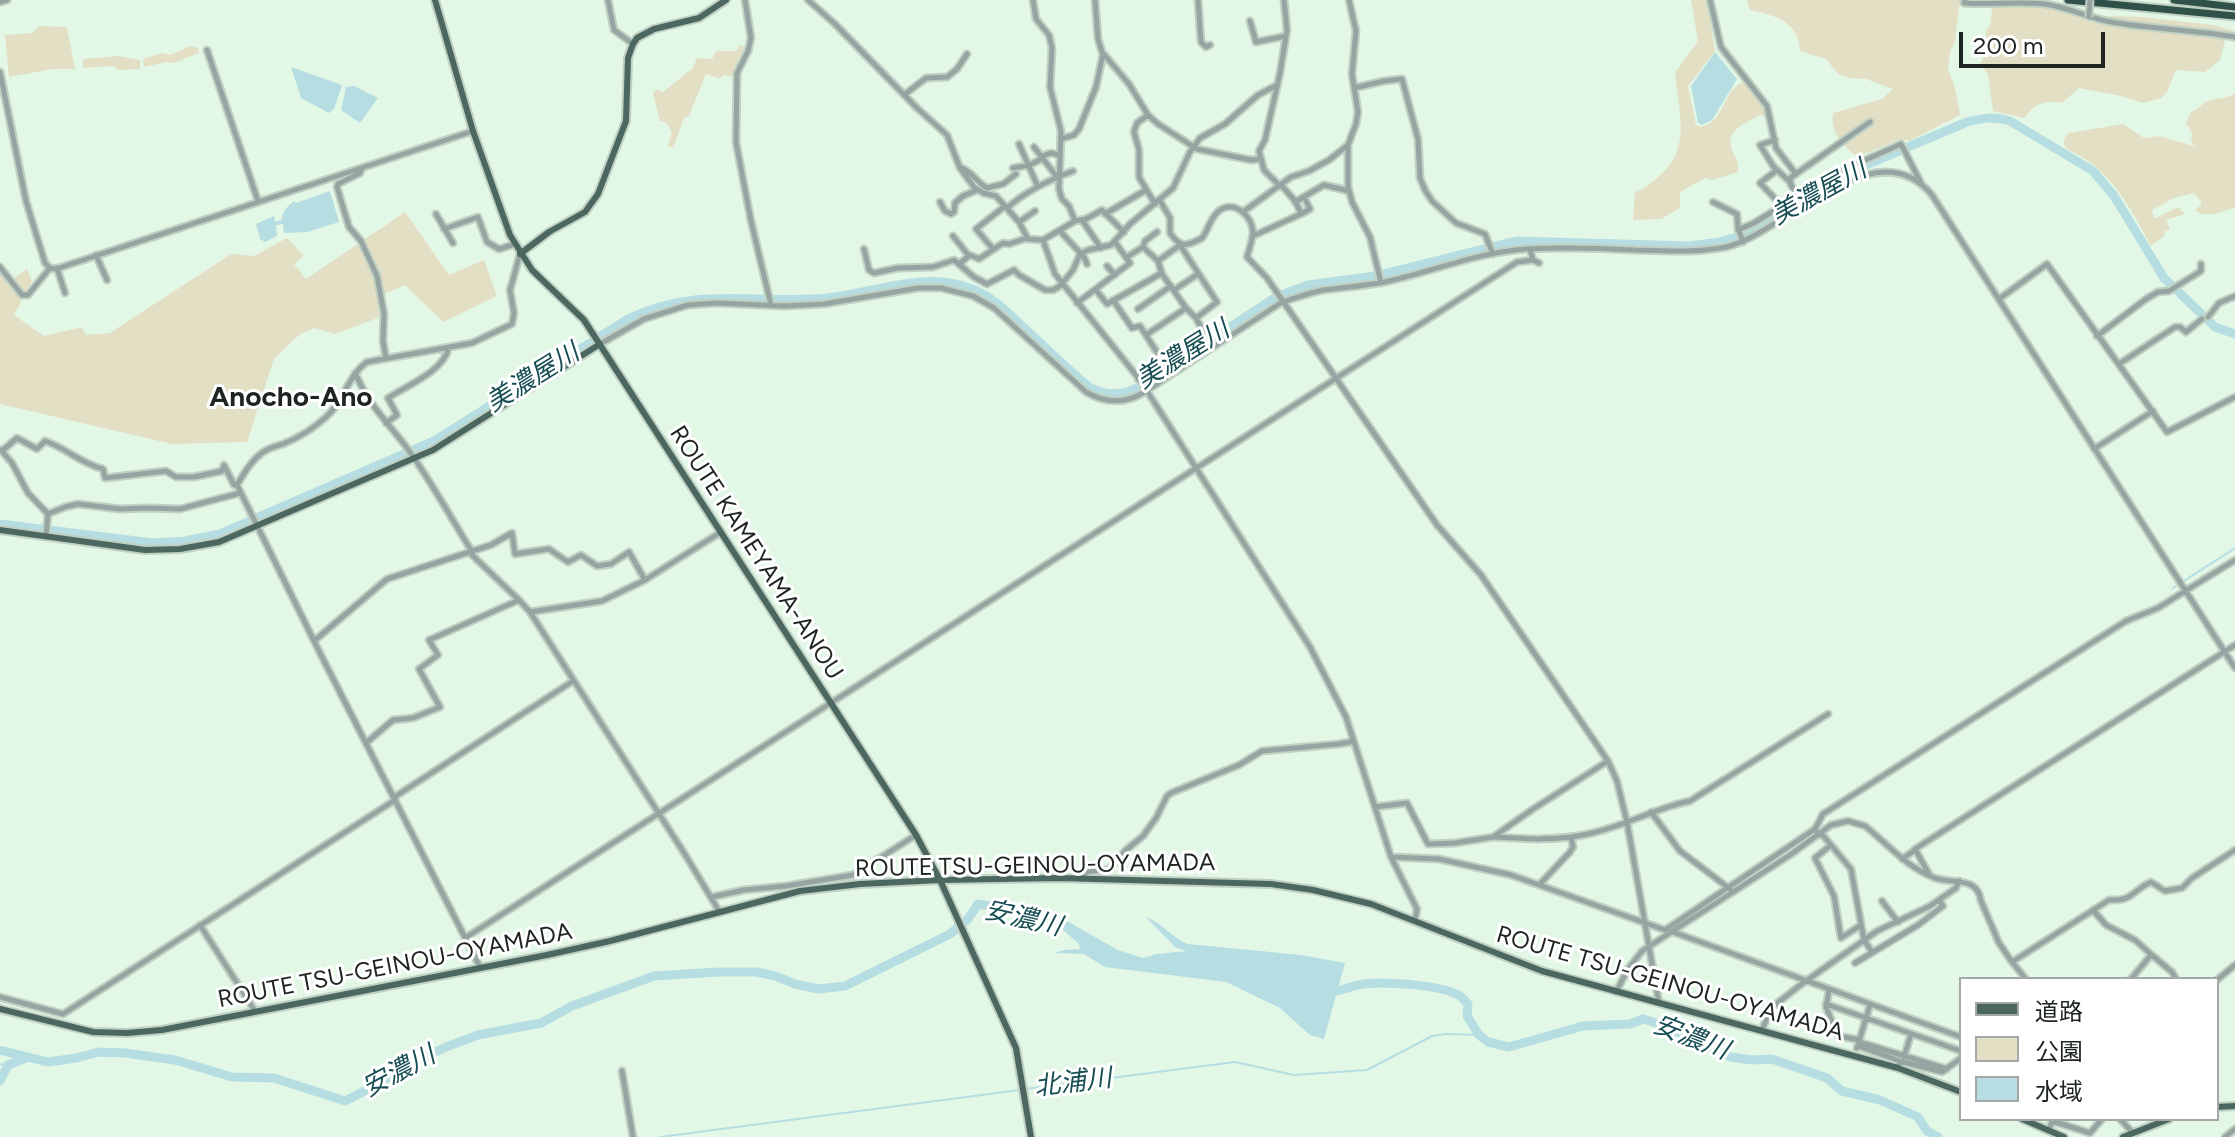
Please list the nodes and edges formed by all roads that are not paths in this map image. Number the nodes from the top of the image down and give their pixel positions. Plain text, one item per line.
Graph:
1 (7, 0) edge
2 (435, 0) edge
3 (608, 0) edge
4 (726, 0) edge
5 (745, 0) edge
6 (808, 0) edge
7 (1033, 0) edge
8 (1095, 0) edge
9 (1198, 0) edge
10 (1284, 0) edge
11 (1349, 0) edge
12 (1710, 0) edge
13 (1965, 0) edge
14 (2068, 0) edge
15 (2090, 0) edge
16 (2174, 0) edge
17 (0, 2) edge
18 (2235, 7) edge
19 (2235, 16) edge
20 (2089, 17) junction
21 (1250, 21) dead end
22 (1286, 36) junction
23 (2235, 37) edge
24 (633, 44) junction
25 (1210, 45) dead end
26 (207, 50) dead end
27 (967, 54) dead end
28 (1103, 54) junction
29 (0, 72) edge
30 (1277, 85) junction
31 (1354, 88) junction
32 (904, 95) junction
33 (1148, 115) junction
34 (1870, 122) dead end
35 (473, 131) junction
36 (1061, 139) junction
37 (1775, 140) junction
38 (1019, 144) dead end
39 (1348, 145) junction
40 (1034, 147) dead end
41 (1193, 147) junction
42 (1059, 155) junction
43 (1042, 157) junction
44 (1260, 159) junction
45 (1030, 165) junction
46 (363, 167) junction
47 (960, 168) junction
48 (1777, 170) junction
49 (1073, 171) dead end
50 (1796, 174) junction
51 (1058, 177) junction
52 (1791, 182) junction
53 (1922, 184) junction
54 (1280, 185) junction
55 (1039, 187) junction
56 (977, 190) junction
57 (1147, 190) junction
58 (1349, 192) junction
59 (1798, 195) junction
60 (258, 201) junction
61 (1306, 201) dead end
62 (940, 202) dead end
63 (1157, 202) junction
64 (1295, 202) junction
65 (1713, 202) dead end
66 (1782, 206) junction
67 (1006, 207) junction
68 (1035, 211) dead end
69 (1243, 212) junction
70 (436, 214) dead end
71 (1105, 214) junction
72 (1301, 214) junction
73 (1078, 221) junction
74 (1019, 222) junction
75 (1054, 225) dead end
76 (444, 229) junction
77 (1739, 231) junction
78 (1059, 232) junction
79 (1124, 232) junction
80 (1157, 232) dead end
81 (953, 236) dead end
82 (1252, 237) junction
83 (1028, 239) junction
84 (1043, 240) junction
85 (1743, 241) junction
86 (1115, 242) junction
87 (453, 243) dead end
88 (515, 244) junction
89 (1180, 245) junction
90 (1143, 247) junction
91 (1101, 248) junction
92 (864, 249) dead end
93 (1530, 249) junction
94 (993, 250) junction
95 (1492, 252) junction
96 (520, 254) junction
97 (1080, 254) junction
98 (96, 255) junction
99 (969, 256) junction
100 (1127, 257) junction
101 (1158, 261) junction
102 (959, 264) junction
103 (1087, 264) dead end
104 (2201, 264) dead end
105 (1107, 266) dead end
106 (0, 267) edge
107 (54, 268) junction
108 (1162, 273) junction
109 (1198, 274) junction
110 (1115, 275) junction
111 (107, 280) dead end
112 (1380, 281) junction
113 (1062, 284) junction
114 (1172, 288) junction
115 (1096, 290) junction
116 (65, 293) dead end
117 (2235, 296) edge
118 (1999, 299) junction
119 (1113, 300) junction
120 (770, 301) junction
121 (1281, 301) junction
122 (1077, 303) junction
123 (1186, 308) junction
124 (1138, 309) dead end
125 (1196, 318) junction
126 (1146, 335) junction
127 (2097, 336) junction
128 (600, 343) junction
129 (449, 348) junction
130 (386, 358) junction
131 (1164, 363) junction
132 (2119, 364) junction
133 (355, 373) junction
134 (1336, 378) junction
135 (1139, 379) junction
136 (1145, 389) junction
137 (2235, 397) edge
138 (2153, 411) junction
139 (386, 423) junction
140 (2094, 449) junction
141 (1, 450) edge
142 (413, 458) junction
143 (1196, 469) junction
144 (237, 485) junction
145 (240, 493) junction
146 (48, 514) junction
147 (256, 526) junction
148 (0, 530) edge
149 (722, 531) junction
150 (46, 536) junction
151 (471, 550) junction
152 (2235, 560) edge
153 (645, 580) junction
154 (2187, 590) junction
155 (519, 600) junction
156 (530, 612) junction
157 (314, 641) junction
158 (2235, 645) edge
159 (2225, 652) junction
160 (2235, 668) edge
161 (573, 681) junction
162 (832, 702) junction
163 (1828, 714) dead end
164 (1353, 739) junction
165 (366, 743) junction
166 (1608, 761) junction
167 (395, 800) junction
168 (1375, 807) junction
169 (1651, 812) junction
170 (659, 814) junction
171 (1627, 822) junction
172 (1818, 832) junction
173 (916, 835) junction
174 (1493, 837) junction
175 (1571, 837) junction
176 (1831, 845) junction
177 (1915, 850) junction
178 (2235, 850) edge
179 (1391, 857) junction
180 (1902, 859) junction
181 (1929, 874) junction
182 (1082, 879) junction
183 (940, 880) junction
184 (1959, 881) junction
185 (1539, 885) junction
186 (1731, 890) junction
187 (712, 897) junction
188 (1939, 900) junction
189 (1882, 901) dead end
190 (2093, 910) junction
191 (719, 911) junction
192 (1912, 915) junction
193 (1415, 920) junction
194 (1898, 922) junction
195 (1644, 923) junction
196 (200, 925) junction
197 (1861, 925) junction
198 (1918, 925) junction
199 (1669, 931) junction
200 (465, 938) junction
201 (1864, 940) junction
202 (1649, 947) junction
203 (1872, 952) junction
204 (2151, 955) junction
205 (2012, 962) junction
206 (1855, 963) dead end
207 (2235, 965) edge
208 (480, 967) junction
209 (2024, 977) edge
210 (2133, 977) edge
211 (2175, 977) edge
212 (2219, 978) edge
213 (1807, 981) junction
214 (1829, 990) junction
215 (1616, 992) junction
216 (0, 997) edge
217 (1659, 1004) junction
218 (1826, 1004) junction
219 (1870, 1005) junction
220 (0, 1009) edge
221 (255, 1011) junction
222 (1866, 1018) junction
223 (1762, 1030) junction
224 (1911, 1034) junction
225 (1959, 1036) edge
226 (1859, 1044) junction
227 (1959, 1050) edge
228 (1959, 1060) edge
229 (1901, 1062) junction
230 (622, 1071) dead end
231 (1959, 1091) edge
232 (2027, 1121) edge
233 (2052, 1121) edge
234 (2052, 1121) edge
235 (2100, 1121) edge
236 (2122, 1121) edge
237 (2164, 1121) edge
238 (2235, 1129) edge
239 (2049, 1130) junction
240 (2133, 1133) junction
241 (633, 1136) edge
242 (1031, 1137) edge
243 (2064, 1137) edge
244 (2123, 1137) edge
245 (2225, 1137) edge

1 - 17 street
2 - 35 main road, ROUTE KAMEYAMA-ANOU
3 - 24 street
4 - 24 main road
5 - 120 street
6 - 32 street
7 - 36 street
8 - 28 street
9 - 25 street
10 - 22 street
11 - 31 street
12 - 37 street
13 - 20 street
14 - 19 highway
15 - 20 street, bridge
16 - 18 highway
20 - 23 street
21 - 22 street
22 - 30 street
24 - 96 main road
26 - 60 street
27 - 32 street
28 - 33 street
28 - 36 street
29 - 107 street
30 - 41 street
30 - 44 street
31 - 39 street
31 - 95 street
32 - 47 street
33 - 41 street
33 - 57 street
34 - 50 street
35 - 46 street
35 - 88 main road, ROUTE KAMEYAMA-ANOU
36 - 42 street
37 - 48 street
37 - 50 street
38 - 45 street
39 - 54 street
39 - 58 street
40 - 43 street
41 - 44 street
41 - 63 street
42 - 43 street
42 - 51 street
43 - 45 street
43 - 51 street
44 - 54 street
45 - 47 street
45 - 55 street
46 - 60 street
46 - 130 street
47 - 56 street
48 - 52 street
48 - 66 street
49 - 51 street
50 - 52 street
51 - 55 street
51 - 73 street
52 - 59 street
53 - 59 street
53 - 85 street
53 - 118 street
54 - 64 street
54 - 69 street
55 - 67 street
56 - 62 street
56 - 67 street
57 - 63 street
57 - 71 street
58 - 64 street
58 - 112 street
59 - 66 street
60 - 98 street
61 - 72 street
63 - 79 street
63 - 89 street
64 - 72 street
65 - 77 street
66 - 77 street
67 - 74 street
67 - 94 street
68 - 74 street
69 - 82 street
69 - 89 street
70 - 76 street
71 - 73 street
71 - 79 street
72 - 82 street
73 - 78 street
73 - 91 street
74 - 83 street
75 - 78 street
76 - 87 street
76 - 88 street
77 - 85 street
78 - 84 street
78 - 97 street
79 - 86 street
80 - 90 street
81 - 99 street
82 - 121 street
83 - 84 street
83 - 94 street
84 - 113 street
85 - 93 street
86 - 91 street
86 - 100 street
88 - 96 main road, ROUTE KAMEYAMA-ANOU
89 - 101 street
89 - 109 street
90 - 100 street
90 - 101 street
91 - 97 street
92 - 102 street
93 - 95 street
93 - 134 street
94 - 99 street
95 - 112 street
96 - 128 main road, ROUTE KAMEYAMA-ANOU
96 - 129 street
97 - 103 street
97 - 113 street
98 - 107 street
98 - 111 street
99 - 102 street
100 - 110 street
101 - 108 street
102 - 113 street
104 - 127 street
105 - 110 street
106 - 107 street
107 - 116 street
108 - 114 street
108 - 119 street
109 - 114 street
109 - 125 street
110 - 115 street
112 - 121 street
113 - 122 street
114 - 123 street
114 - 124 street
115 - 119 street
115 - 122 street
117 - 132 street
118 - 127 street
118 - 140 street
119 - 126 street
120 - 128 street
120 - 136 street
121 - 134 street
121 - 136 street
122 - 135 street
123 - 125 street
123 - 126 street
125 - 131 street
126 - 131 street
127 - 132 street
128 - 142 main road
128 - 149 main road, ROUTE KAMEYAMA-ANOU
129 - 130 street
129 - 139 street
130 - 133 street
131 - 135 street
132 - 138 street
133 - 139 street
133 - 144 street
134 - 143 street
134 - 166 street
135 - 136 street
136 - 143 street
137 - 138 street
138 - 140 street
139 - 142 street
140 - 154 street
141 - 144 street
141 - 146 street
142 - 147 main road
142 - 151 street
143 - 162 street
143 - 164 street
144 - 145 street
145 - 146 street
145 - 147 street
146 - 150 street
147 - 150 main road
147 - 157 street
148 - 150 main road
149 - 153 street
149 - 162 main road, ROUTE KAMEYAMA-ANOU
151 - 153 street
151 - 155 street
151 - 157 street
152 - 154 street
153 - 156 street
154 - 159 street
154 - 172 street
155 - 156 street
155 - 165 street
156 - 161 street
157 - 165 street
158 - 159 street
159 - 160 street
159 - 177 street
161 - 167 street
161 - 170 street
162 - 170 street
162 - 173 main road, ROUTE KAMEYAMA-ANOU
163 - 169 street
164 - 168 street
164 - 182 street
165 - 167 street
166 - 171 street
166 - 174 street
167 - 196 street
167 - 200 street
168 - 174 street
168 - 179 street
169 - 171 street
169 - 186 street
170 - 187 street
170 - 200 street
171 - 175 street
171 - 195 street
172 - 176 street
172 - 180 street
172 - 186 street
173 - 183 main road, ROUTE KAMEYAMA-ANOU
173 - 187 street
174 - 175 street
175 - 185 street
176 - 197 street
176 - 197 street
177 - 180 street
177 - 181 street
178 - 190 street
179 - 185 street
179 - 193 street
180 - 181 street
181 - 184 street
182 - 183 main road, ROUTE TSU-GEINOU-OYAMADA
182 - 193 main road, ROUTE TSU-GEINOU-OYAMADA
183 - 191 main road, ROUTE TSU-GEINOU-OYAMADA
183 - 242 main road, ROUTE KAMEYAMA-ANOU
184 - 188 street
184 - 205 street
185 - 195 street
186 - 199 street
187 - 191 street
188 - 192 street
188 - 198 street
189 - 194 street
190 - 204 street
190 - 205 street
191 - 208 main road, ROUTE TSU-GEINOU-OYAMADA
192 - 194 street
192 - 198 street
193 - 215 main road, ROUTE TSU-GEINOU-OYAMADA
194 - 201 street
195 - 199 street
195 - 202 street
196 - 216 street
196 - 221 street
197 - 201 street
198 - 203 street
199 - 202 street
199 - 213 street
200 - 208 street
201 - 203 street
201 - 213 street
202 - 215 street
202 - 217 street
203 - 206 street
204 - 210 street
204 - 211 street
205 - 209 street
207 - 212 street
208 - 221 main road, ROUTE TSU-GEINOU-OYAMADA
213 - 214 street
213 - 223 street
214 - 218 street
214 - 219 street
215 - 217 main road, ROUTE TSU-GEINOU-OYAMADA
217 - 223 main road, ROUTE TSU-GEINOU-OYAMADA
218 - 222 street
218 - 226 street
219 - 222 street
219 - 225 street
220 - 221 main road, ROUTE TSU-GEINOU-OYAMADA
222 - 224 street
222 - 226 street
223 - 229 main road, ROUTE TSU-GEINOU-OYAMADA
224 - 227 street
224 - 229 street
226 - 229 street
228 - 229 street
229 - 231 main road, ROUTE TSU-GEINOU-OYAMADA
230 - 241 street
232 - 239 main road
233 - 235 street
234 - 239 street
236 - 240 street
237 - 240 main road
238 - 245 street
239 - 243 main road
240 - 244 main road

